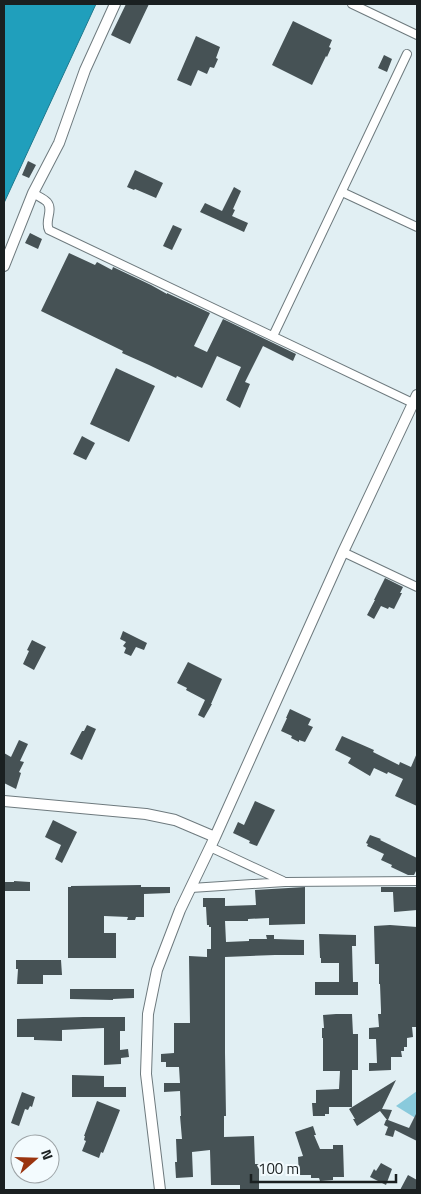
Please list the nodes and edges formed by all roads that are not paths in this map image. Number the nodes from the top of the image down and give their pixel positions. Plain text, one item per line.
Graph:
1 (115, 4) edge
2 (352, 4) edge
3 (417, 35) edge
4 (407, 54) dead end
5 (342, 192) junction
6 (32, 193) junction
7 (417, 227) edge
8 (4, 266) edge
9 (273, 336) junction
10 (416, 401) edge
11 (343, 552) junction
12 (417, 587) edge
13 (4, 801) edge
14 (212, 842) junction
15 (417, 881) edge
16 (285, 882) junction
17 (191, 888) junction
18 (160, 1190) edge

1 - 6 street
2 - 3 street
4 - 5 street
5 - 7 street
5 - 9 street
6 - 8 street
6 - 9 street
9 - 10 street
10 - 11 street
11 - 12 street
11 - 14 street
13 - 14 street
14 - 16 street
14 - 17 street
15 - 16 street
16 - 17 street
17 - 18 street

